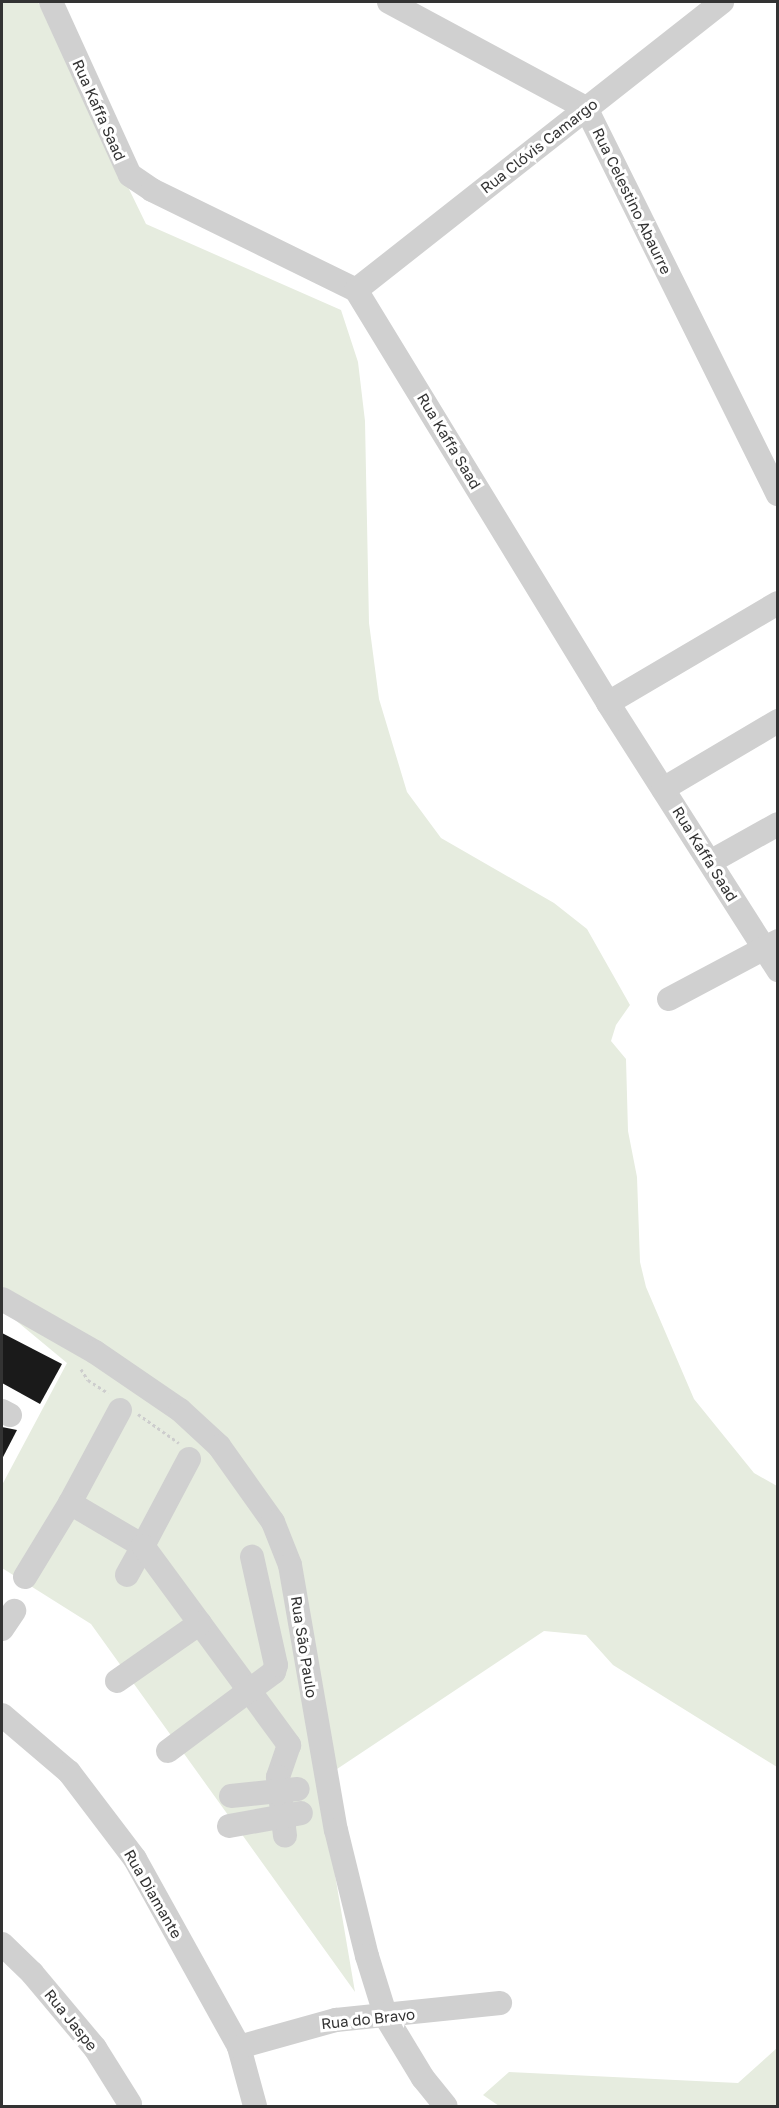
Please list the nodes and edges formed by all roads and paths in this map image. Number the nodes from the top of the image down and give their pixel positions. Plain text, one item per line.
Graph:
1 (51, 2) edge
2 (389, 2) edge
3 (722, 2) edge
4 (586, 108) junction
5 (356, 290) junction
6 (777, 494) edge
7 (777, 603) edge
8 (608, 703) junction
9 (777, 721) edge
10 (663, 789) junction
11 (777, 824) edge
12 (710, 862) junction
13 (770, 945) edge
14 (777, 970) edge
15 (669, 999) dead end
16 (2, 1299) edge
17 (120, 1410) dead end
18 (189, 1459) dead end
19 (70, 1503) junction
20 (143, 1546) junction
21 (252, 1557) dead end
22 (126, 1575) dead end
23 (25, 1577) dead end
24 (200, 1623) junction
25 (117, 1681) dead end
26 (250, 1692) junction
27 (2, 1715) edge
28 (168, 1751) dead end
29 (288, 1790) junction
30 (231, 1796) dead end
31 (229, 1826) dead end
32 (2, 1944) edge
33 (500, 2004) dead end
34 (386, 2017) junction
35 (239, 2047) junction
36 (130, 2103) dead end
37 (255, 2106) edge
38 (446, 2106) edge

1 - 5 street, Rua Kaffa Saad
2 - 4 street
3 - 4 street, Rua Clóvis Camargo
4 - 5 street, Rua Clóvis Camargo
4 - 6 street, Rua Celestino Abaurre
5 - 8 street, Rua Kaffa Saad
7 - 8 street
8 - 10 street, Rua Kaffa Saad
9 - 10 street
10 - 12 street, Rua Kaffa Saad
11 - 12 street
12 - 13 street, Rua Kaffa Saad
13 - 14 street, Rua Kaffa Saad
13 - 15 street
16 - 34 street, Rua São Paulo
17 - 19 street
18 - 20 street
19 - 20 street
19 - 23 street
20 - 22 street
20 - 24 street
21 - 26 street
24 - 25 street
24 - 26 street
26 - 28 street
26 - 29 street
27 - 35 street, Rua Diamante
29 - 30 street
29 - 31 street
32 - 36 street, Rua Jaspe
33 - 34 street, Rua do Bravo
34 - 35 street, Rua do Bravo
34 - 38 street, Rua São Paulo
35 - 37 street, Rua Diamante

